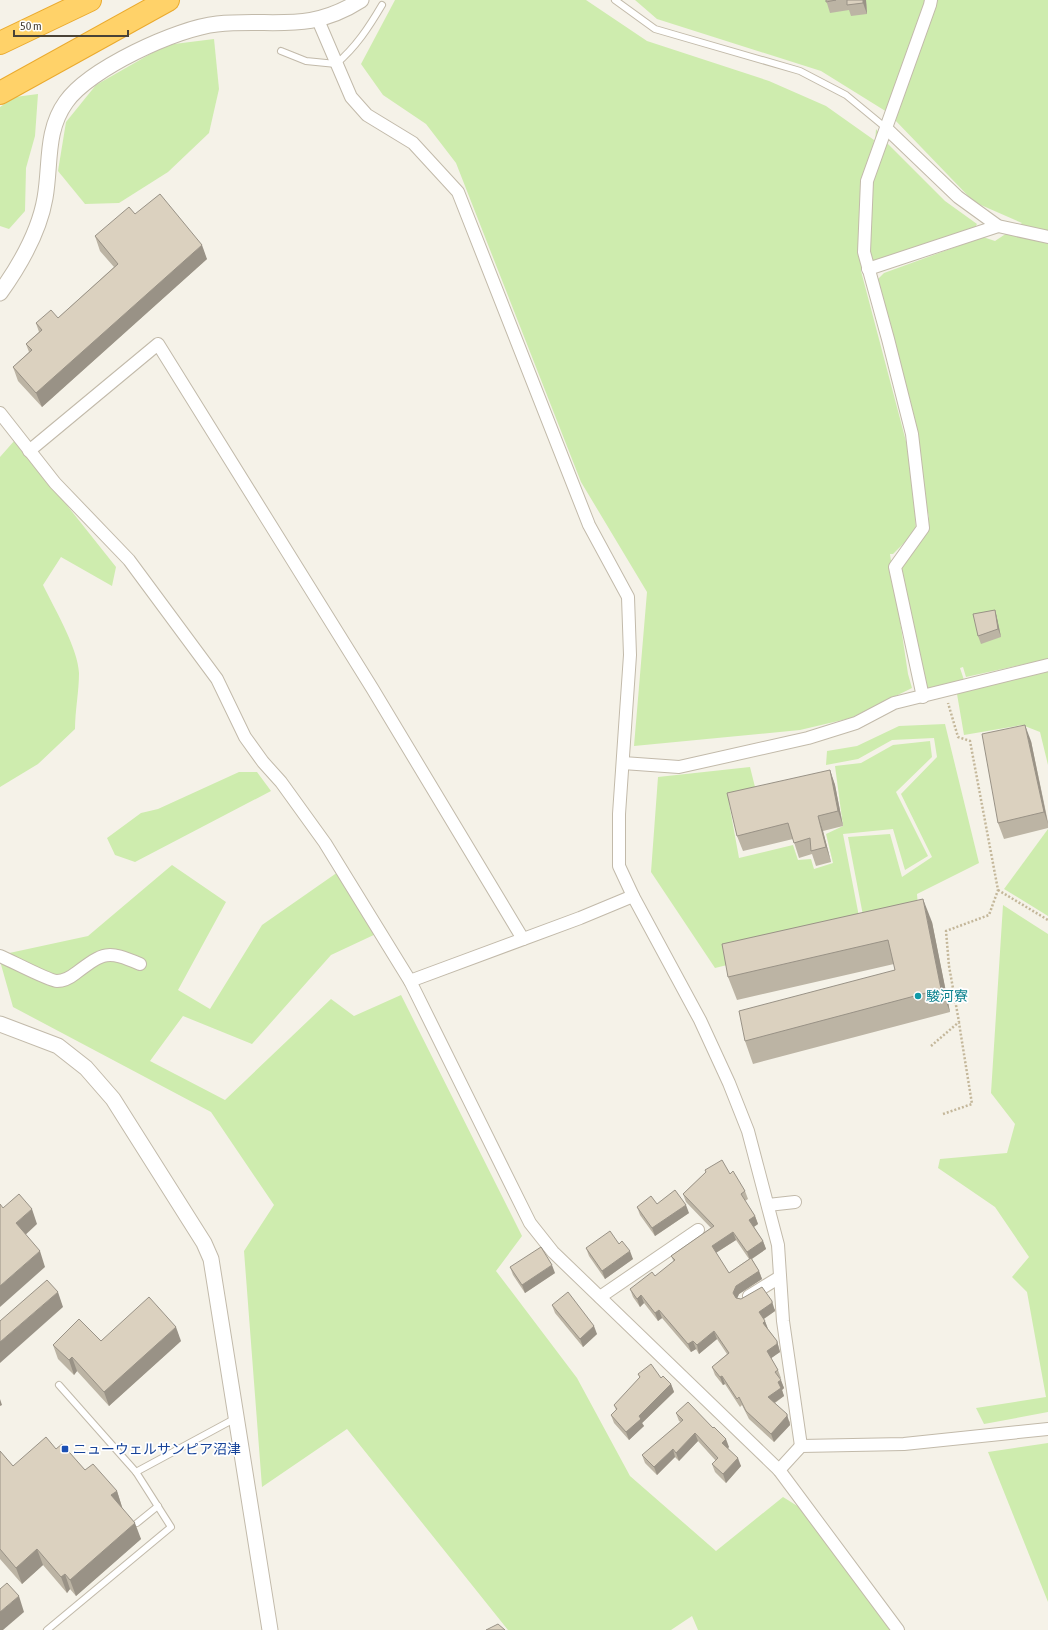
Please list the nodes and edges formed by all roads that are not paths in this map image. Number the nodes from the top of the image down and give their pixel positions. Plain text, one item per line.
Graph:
1 (90, 0) edge
2 (158, 0) edge
3 (168, 0) edge
4 (360, 0) edge
5 (615, 0) edge
6 (931, 0) edge
7 (382, 5) dead end
8 (52, 17) junction
9 (318, 20) junction
10 (0, 37) edge
11 (0, 43) edge
12 (281, 51) dead end
13 (336, 64) junction
14 (0, 75) edge
15 (0, 93) edge
16 (886, 128) junction
17 (998, 226) junction
18 (1048, 237) edge
19 (868, 269) junction
20 (0, 293) edge
21 (0, 413) edge
22 (29, 451) junction
23 (1048, 665) edge
24 (923, 697) junction
25 (623, 763) junction
26 (632, 896) junction
27 (523, 939) junction
28 (0, 956) edge
29 (140, 964) dead end
30 (410, 981) junction
31 (0, 1024) edge
32 (795, 1202) dead end
33 (768, 1205) junction
34 (698, 1230) dead end
35 (780, 1277) junction
36 (600, 1297) junction
37 (743, 1300) edge
38 (59, 1385) dead end
39 (236, 1418) junction
40 (1048, 1429) edge
41 (802, 1446) junction
42 (779, 1470) junction
43 (136, 1472) junction
44 (158, 1506) junction
45 (137, 1523) dead end
46 (47, 1630) edge
47 (270, 1630) edge
48 (898, 1630) edge

1 - 8 highway
2 - 14 highway
3 - 15 highway
4 - 9 street
5 - 16 lane
6 - 16 street
7 - 13 lane
8 - 10 highway
8 - 11 highway
9 - 13 street
9 - 20 street
12 - 13 lane
13 - 25 street
16 - 17 street
16 - 19 street
17 - 18 street
17 - 19 street
19 - 24 street
21 - 22 street
22 - 27 street
22 - 30 street
23 - 24 street
24 - 25 street
25 - 26 street
26 - 27 street
26 - 33 street
27 - 30 street
28 - 29 street
30 - 36 street
31 - 39 street
32 - 33 street
33 - 35 street
34 - 36 street
35 - 37 street
35 - 41 street
36 - 42 street
38 - 43 lane
39 - 43 lane
39 - 47 street
40 - 41 street
41 - 42 street
42 - 48 street
43 - 44 lane
44 - 45 lane
44 - 46 lane

